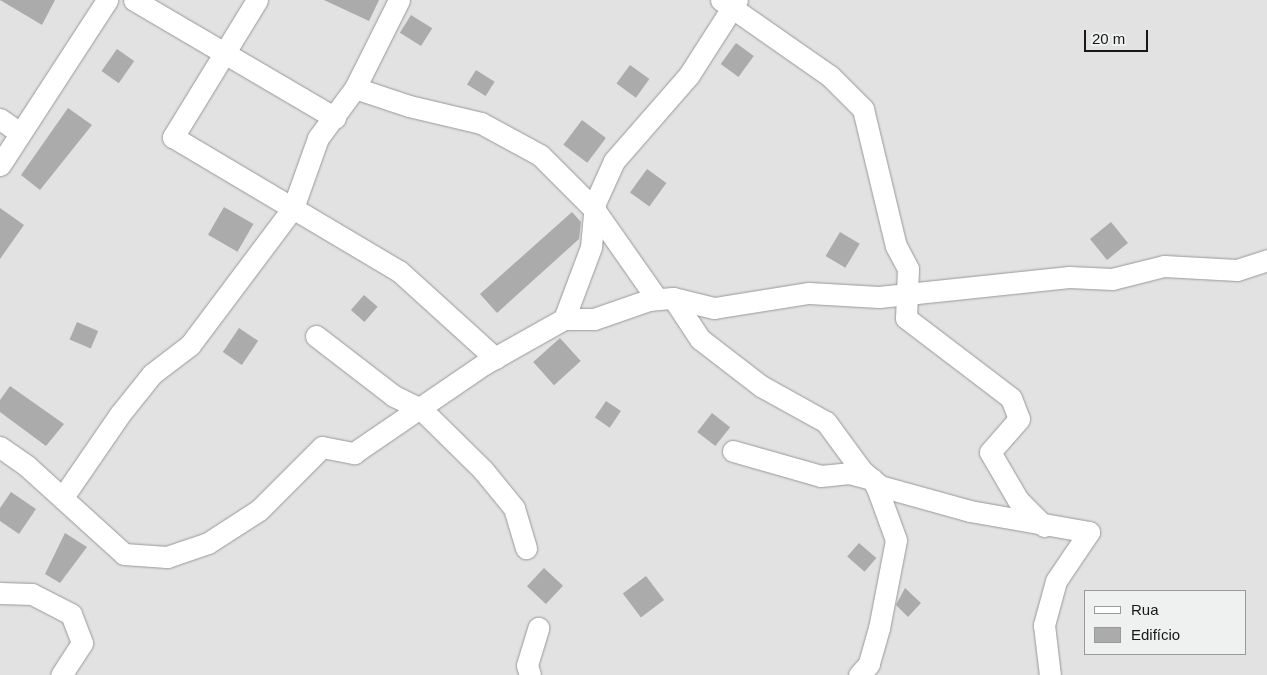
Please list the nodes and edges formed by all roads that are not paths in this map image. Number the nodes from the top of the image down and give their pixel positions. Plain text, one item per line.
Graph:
1 (108, 0) edge
2 (134, 0) edge
3 (257, 0) edge
4 (399, 0) edge
5 (730, 2) edge
6 (223, 56) junction
7 (355, 88) junction
8 (334, 118) junction
9 (0, 120) edge
10 (20, 133) junction
11 (0, 165) edge
12 (293, 208) junction
13 (594, 209) junction
14 (1267, 260) edge
15 (905, 294) junction
16 (665, 298) junction
17 (564, 319) junction
18 (316, 336) dead end
19 (495, 358) junction
20 (421, 409) junction
21 (0, 447) edge
22 (733, 451) dead end
23 (872, 479) junction
24 (63, 497) junction
25 (1044, 526) junction
26 (526, 548) dead end
27 (0, 592) edge
28 (538, 628) dead end
29 (61, 675) edge
30 (530, 675) edge
31 (859, 675) edge
32 (1050, 675) edge

1 - 10 street
2 - 6 street
3 - 6 street
4 - 7 street
5 - 13 street
5 - 15 street
6 - 8 street
6 - 12 street
7 - 8 street
7 - 13 street
8 - 12 street
9 - 10 street
10 - 11 street
12 - 19 street
12 - 24 street
13 - 16 street
13 - 17 street
14 - 15 street
15 - 16 street
15 - 25 street
16 - 17 street
16 - 23 street
17 - 19 street
18 - 20 street
19 - 20 street
20 - 24 street
20 - 26 street
21 - 24 street
22 - 23 street
23 - 25 street
23 - 31 street
25 - 32 street
27 - 29 street
28 - 30 street

